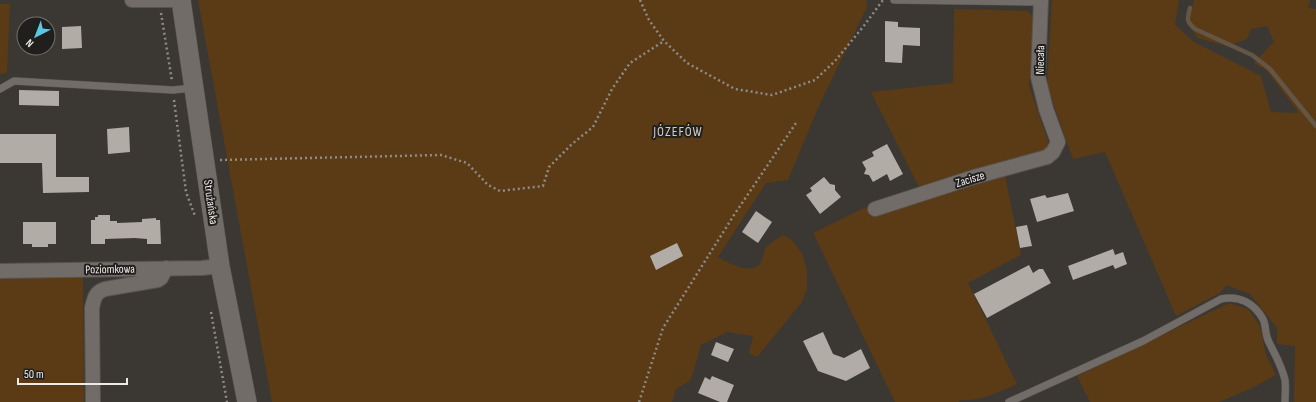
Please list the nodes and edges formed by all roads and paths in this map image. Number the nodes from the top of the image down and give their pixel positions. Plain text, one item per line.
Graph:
1 (132, 0) edge
2 (159, 0) edge
3 (181, 0) edge
4 (640, 0) edge
5 (883, 0) edge
6 (894, 0) edge
7 (1041, 1) edge
8 (664, 41) junction
9 (194, 88) junction
10 (0, 89) edge
11 (173, 90) junction
12 (796, 123) dead end
13 (1058, 142) joint
14 (216, 160) dead end
15 (875, 209) dead end
16 (196, 221) dead end
17 (220, 266) junction
18 (166, 268) junction
19 (0, 271) edge
20 (93, 402) edge
21 (247, 402) edge
22 (639, 402) edge
23 (1009, 402) edge
24 (1285, 402) edge

1 - 2 street
2 - 3 street
2 - 11 path
3 - 9 main road, Strużańska
4 - 8 path
5 - 8 path
6 - 7 lane
7 - 13 street, Niecała
8 - 14 path
9 - 11 lane
9 - 17 main road, Strużańska
10 - 11 lane
11 - 16 path
12 - 22 path
13 - 15 street, Zacisze
17 - 18 street, Poziomkowa
17 - 21 main road, Strużańska
18 - 19 street, Poziomkowa
18 - 20 street
23 - 24 lane

